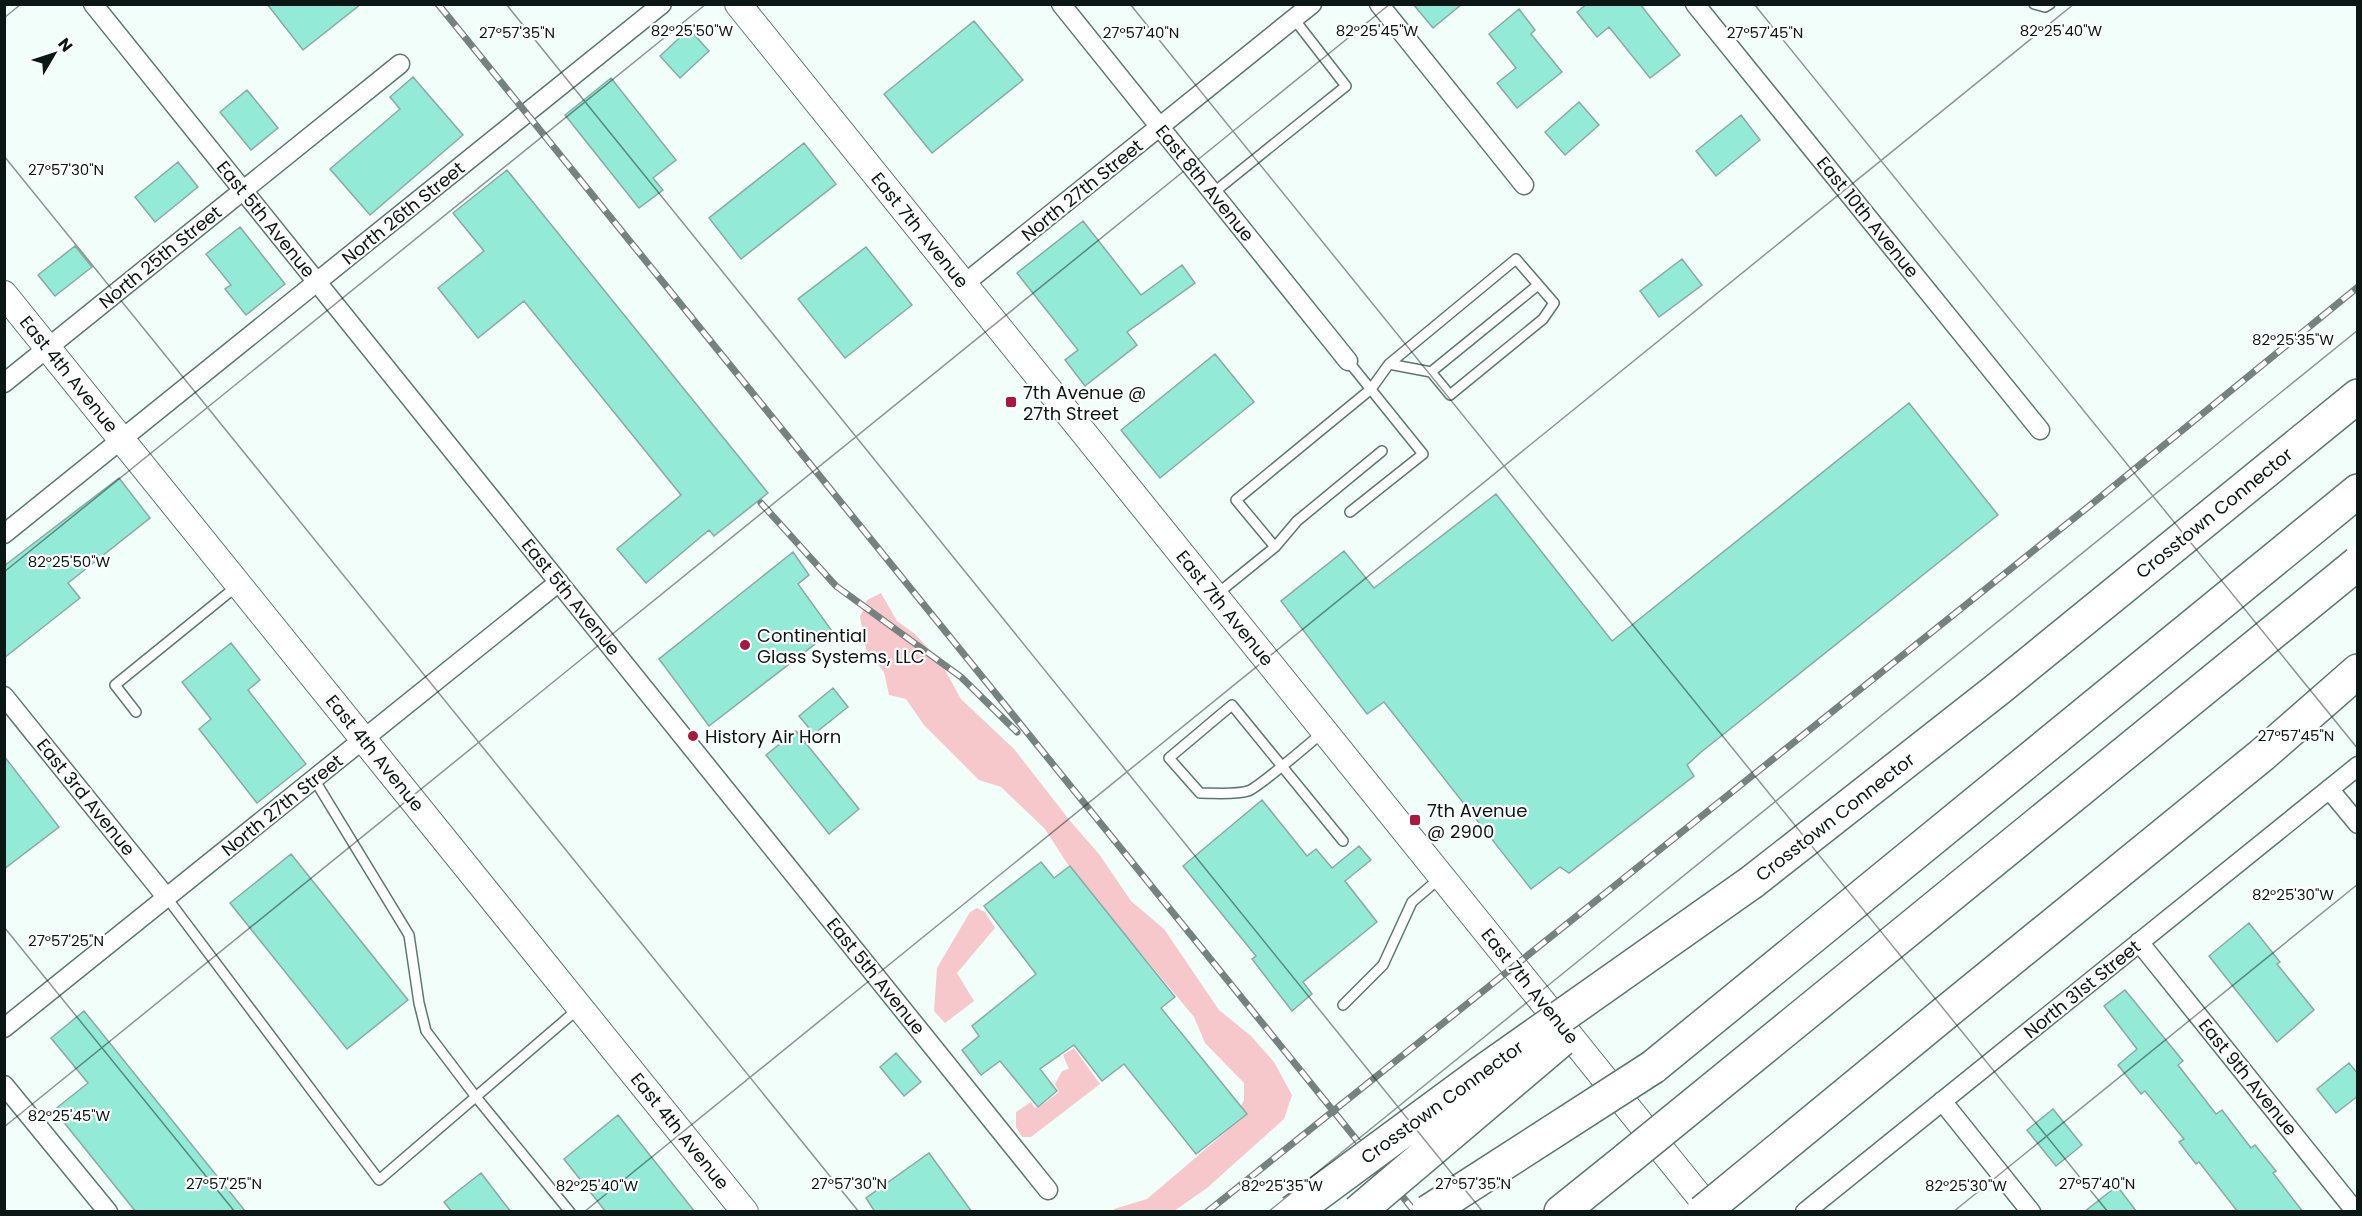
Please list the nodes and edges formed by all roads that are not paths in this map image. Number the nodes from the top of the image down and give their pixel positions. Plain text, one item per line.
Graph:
1 (93, 4) edge
2 (662, 4) edge
3 (738, 4) edge
4 (1061, 4) edge
5 (1312, 4) edge
6 (1378, 4) edge
7 (1695, 4) edge
8 (2034, 4) edge
9 (2050, 4) edge
10 (1294, 19) junction
11 (400, 64) dead end
12 (1160, 127) junction
13 (1524, 185) dead end
14 (243, 190) junction
15 (1213, 193) junction
16 (317, 282) junction
17 (964, 284) junction
18 (1539, 285) junction
19 (4, 294) edge
20 (48, 348) junction
21 (1348, 361) joint
22 (1389, 364) junction
23 (1431, 372) junction
24 (4, 383) edge
25 (1371, 389) junction
26 (2358, 396) edge
27 (2040, 430) dead end
28 (122, 440) junction
29 (1382, 451) dead end
30 (2358, 491) edge
31 (1350, 512) dead end
32 (4, 534) edge
33 (1275, 547) junction
34 (2358, 563) edge
35 (559, 582) junction
36 (239, 584) junction
37 (1215, 596) junction
38 (2358, 671) edge
39 (4, 696) edge
40 (136, 712) dead end
41 (1324, 731) junction
42 (364, 739) junction
43 (1282, 765) junction
44 (2358, 766) edge
45 (314, 779) junction
46 (2329, 789) junction
47 (2358, 824) edge
48 (1344, 841) dead end
49 (1441, 876) junction
50 (1752, 882) junction
51 (167, 898) junction
52 (2139, 942) junction
53 (1342, 1005) dead end
54 (580, 1008) junction
55 (4, 1028) edge
56 (1653, 1067) junction
57 (8, 1096) edge
58 (476, 1097) junction
59 (1942, 1101) junction
60 (1627, 1159) junction
61 (1048, 1190) dead end
62 (108, 1212) edge
63 (570, 1212) edge
64 (745, 1212) edge
65 (1293, 1212) edge
66 (1358, 1212) edge
67 (1428, 1212) edge
68 (1468, 1212) edge
69 (1561, 1212) edge
70 (1570, 1212) edge
71 (1703, 1212) edge
72 (1712, 1212) edge
73 (1806, 1212) edge
74 (2031, 1212) edge
75 (2356, 1212) edge

1 - 14 street, East 5th Avenue
2 - 16 street, North 26th Street
3 - 17 street, East 7th Avenue
4 - 12 street, East 8th Avenue
5 - 10 street, North 27th Street
6 - 13 street
7 - 27 street, East 10th Avenue
8 - 9 lane
10 - 12 street, North 27th Street
10 - 15 lane
11 - 14 street, North 25th Street
12 - 15 street, East 8th Avenue
12 - 17 street, North 27th Street
14 - 16 street, East 5th Avenue
14 - 20 street, North 25th Street
15 - 21 street, East 8th Avenue
16 - 28 street, North 26th Street
16 - 35 street, East 5th Avenue
17 - 37 street, East 7th Avenue
18 - 22 lane
18 - 23 lane
18 - 23 lane
19 - 20 street, East 4th Avenue
20 - 24 street, North 25th Street
20 - 28 street, East 4th Avenue
21 - 25 lane
22 - 23 lane
22 - 25 lane
25 - 31 lane
25 - 33 lane
26 - 50 highway, Crosstown Connector
28 - 32 street, North 26th Street
28 - 36 street, East 4th Avenue
29 - 33 lane
30 - 56 highway
33 - 37 lane
34 - 60 highway, bridge
35 - 42 street, North 27th Street
35 - 61 street, East 5th Avenue
36 - 40 lane
36 - 42 street, East 4th Avenue
37 - 41 street, East 7th Avenue
38 - 71 highway, bridge
39 - 51 street, East 3rd Avenue
41 - 43 lane
41 - 49 street, East 7th Avenue
42 - 45 street, North 27th Street
42 - 54 street, East 4th Avenue
43 - 43 lane
43 - 48 lane
44 - 46 street, North 31st Street
45 - 51 street, North 27th Street
45 - 58 lane
46 - 47 street
46 - 52 street, North 31st Street
49 - 53 lane
49 - 72 street, East 7th Avenue
50 - 65 highway, Crosstown Connector, bridge
50 - 66 highway, bridge
51 - 55 street, North 27th Street
51 - 58 lane
52 - 59 street, North 31st Street
52 - 75 street, East 9th Avenue
54 - 58 lane
54 - 64 street, East 4th Avenue
56 - 67 highway, bridge
56 - 68 highway, bridge
57 - 62 street
58 - 63 lane
59 - 73 street, North 31st Street
59 - 74 street
60 - 69 highway
60 - 70 highway

